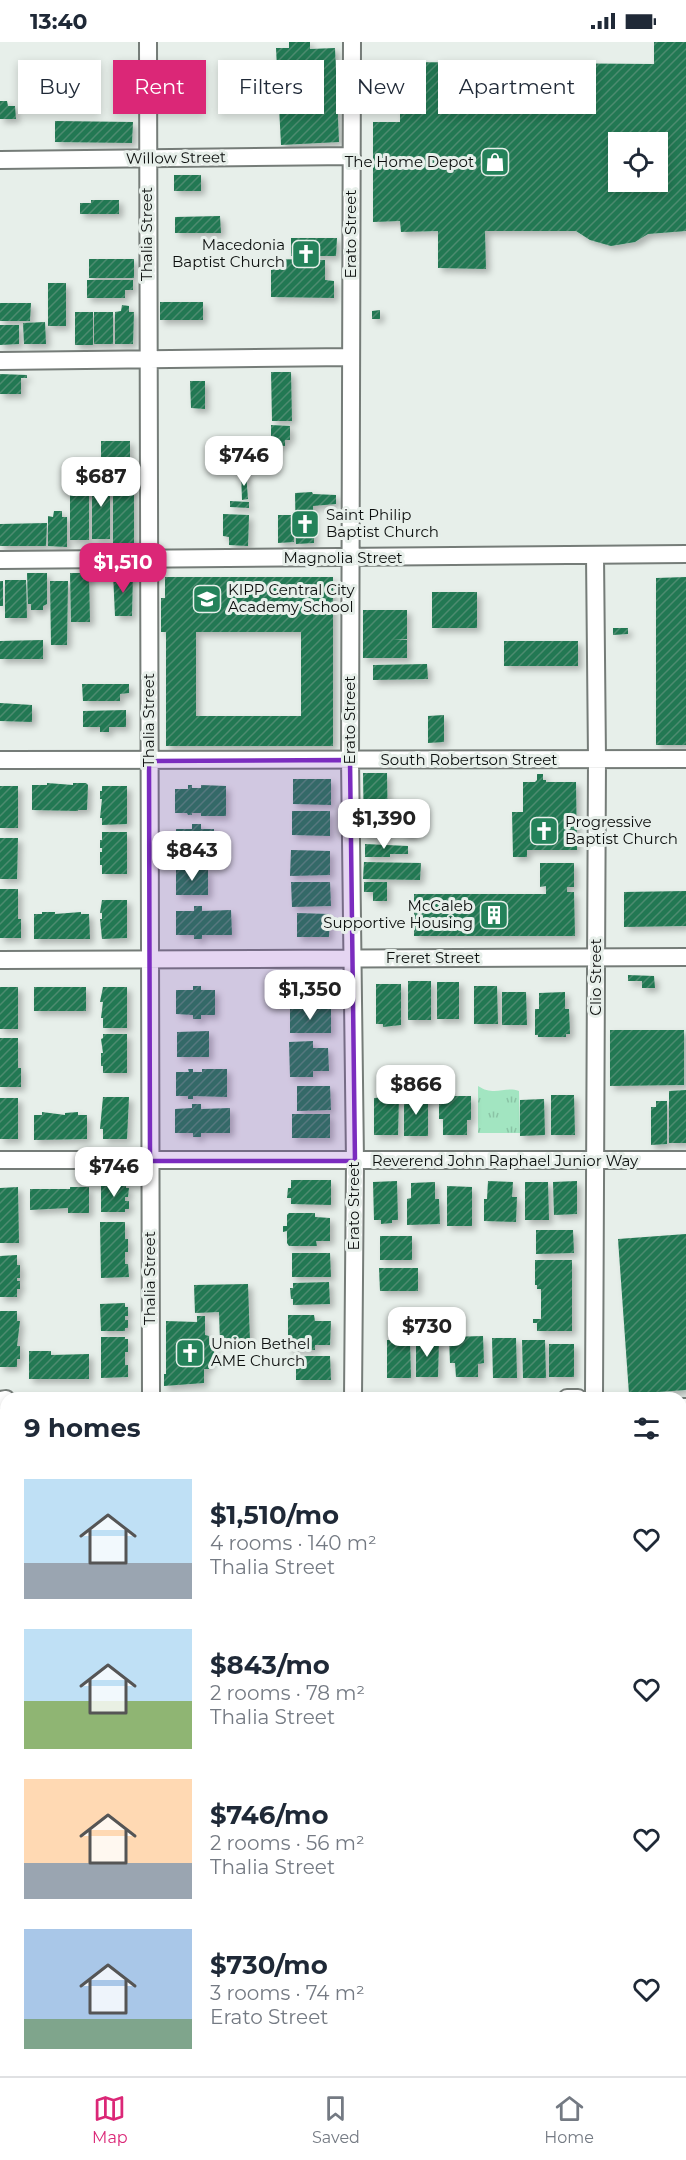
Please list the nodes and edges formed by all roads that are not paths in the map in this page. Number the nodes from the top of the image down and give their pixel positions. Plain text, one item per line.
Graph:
1 (148, 42) edge
2 (352, 42) edge
3 (352, 156) junction
4 (147, 159) junction
5 (0, 160) edge
6 (350, 357) junction
7 (148, 359) junction
8 (0, 361) edge
9 (686, 554) edge
10 (595, 555) junction
11 (350, 558) junction
12 (0, 560) edge
13 (148, 560) junction
14 (597, 759) junction
15 (686, 759) edge
16 (0, 760) edge
17 (350, 760) junction
18 (149, 761) junction
19 (686, 957) edge
20 (352, 958) junction
21 (596, 958) junction
22 (0, 960) edge
23 (149, 960) junction
24 (0, 1160) edge
25 (686, 1160) edge
26 (150, 1161) junction
27 (355, 1161) junction
28 (596, 1161) junction
29 (151, 1392) edge
30 (352, 1392) edge
31 (594, 1392) edge

1 - 4 street, Thalia Street
2 - 3 street, Erato Street
3 - 4 street, Willow Street
3 - 6 street, Erato Street
4 - 5 street, Willow Street
4 - 7 street, Thalia Street
6 - 7 street
6 - 11 street, Erato Street
7 - 8 street
7 - 13 street, Thalia Street
9 - 10 street, Magnolia Street
10 - 11 street, Magnolia Street
10 - 14 street, Clio Street
11 - 13 street, Magnolia Street
11 - 17 street, Erato Street
12 - 13 street, Magnolia Street
13 - 18 street, Thalia Street
14 - 15 street, South Robertson Street
14 - 17 street, South Robertson Street
14 - 21 street, Clio Street
16 - 18 street, South Robertson Street
17 - 18 street, South Robertson Street
17 - 20 street, Erato Street
18 - 23 street, Thalia Street
19 - 21 street, Freret Street
20 - 21 street, Freret Street
20 - 23 street, Freret Street
20 - 27 street, Erato Street
21 - 28 street, Clio Street
22 - 23 street, Freret Street
23 - 26 street, Thalia Street
24 - 26 street, Reverend John Raphael Junior Way
25 - 28 street, Reverend John Raphael Junior Way
26 - 27 street, Reverend John Raphael Junior Way
26 - 29 street, Thalia Street
27 - 28 street, Reverend John Raphael Junior Way
27 - 30 street, Erato Street
28 - 31 street, Clio Street

